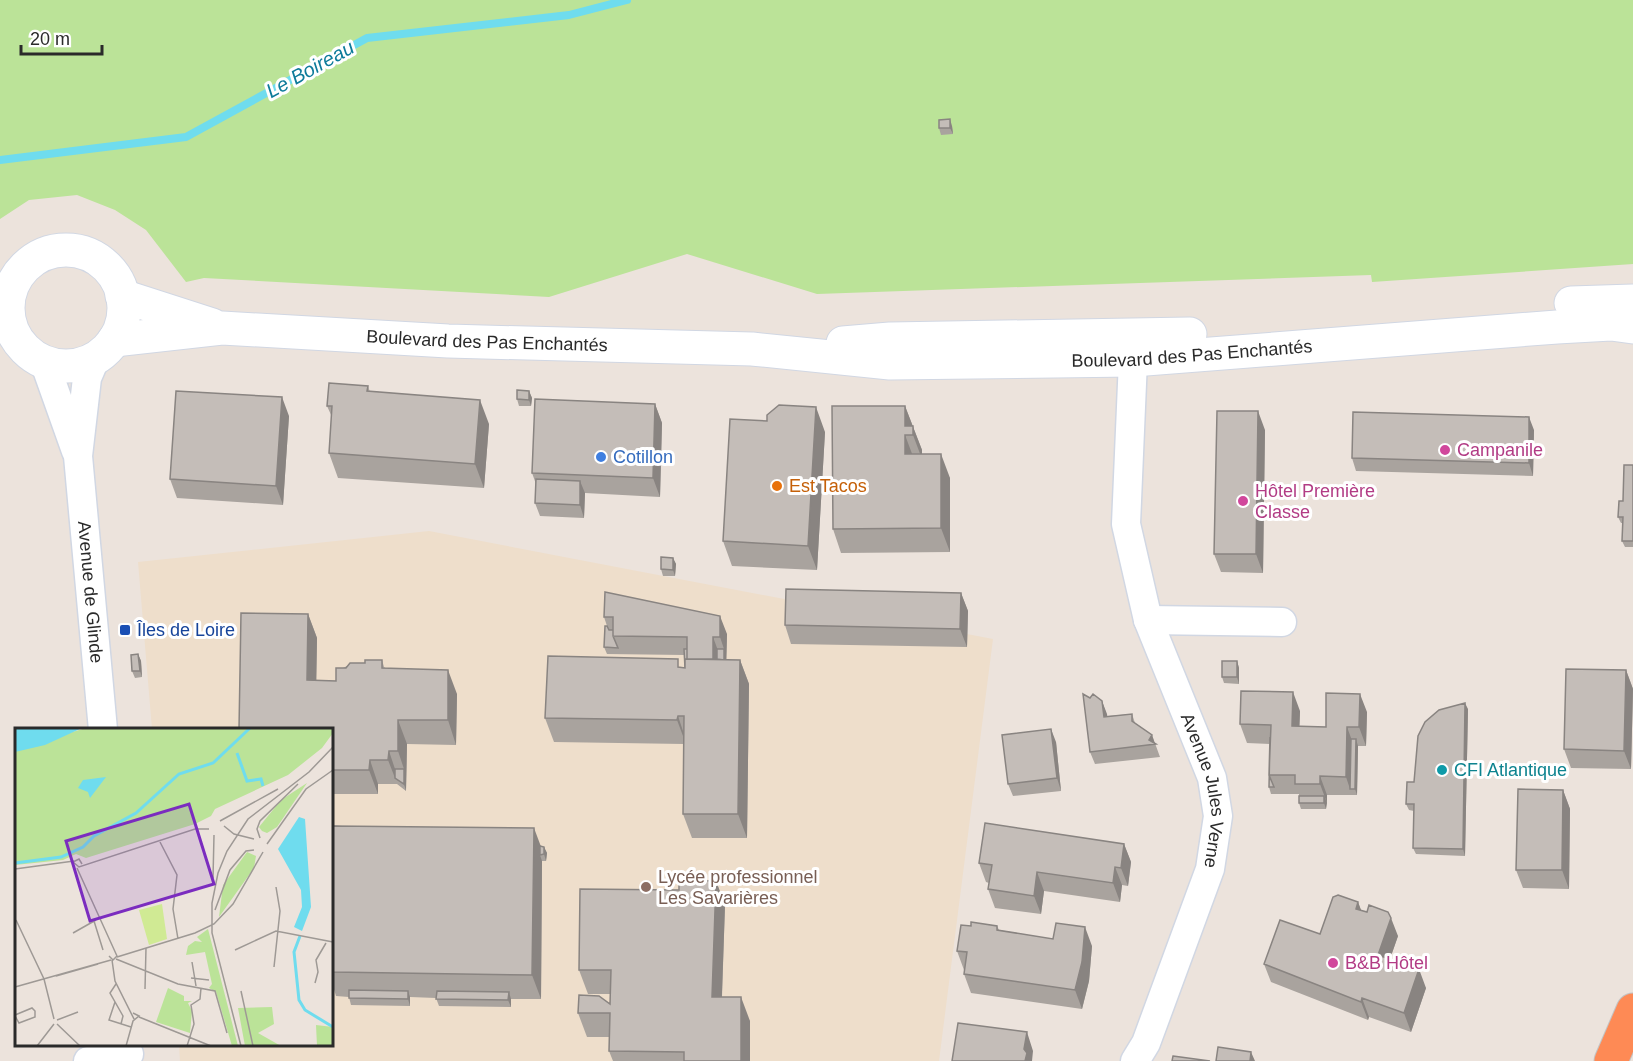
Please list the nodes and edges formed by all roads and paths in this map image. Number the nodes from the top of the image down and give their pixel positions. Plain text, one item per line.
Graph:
1 (12, 267) edge
2 (122, 296) junction
3 (1633, 301) edge
4 (4, 309) edge
5 (1633, 327) edge
6 (222, 328) junction
7 (105, 348) junction
8 (752, 349) junction
9 (1132, 360) junction
10 (45, 361) junction
11 (78, 456) junction
12 (1148, 620) junction
13 (1282, 622) dead end
14 (103, 728) edge
15 (1633, 1010) edge
16 (129, 1053) edge
17 (88, 1061) edge
18 (1135, 1061) edge
19 (1611, 1061) edge

1 - 2 main road
1 - 4 main road
2 - 6 main road, Boulevard des Pas Enchantés
2 - 7 main road
3 - 8 main road, Boulevard des Pas Enchantés
4 - 10 main road
5 - 9 main road, Boulevard des Pas Enchantés
6 - 7 main road, Boulevard des Pas Enchantés
6 - 8 main road, Boulevard des Pas Enchantés
7 - 10 main road
7 - 11 street, Avenue de Glinde
8 - 9 main road, Boulevard des Pas Enchantés
9 - 12 street, Avenue Jules Verne
10 - 11 street, Avenue de Glinde
11 - 14 street, Avenue de Glinde
12 - 13 street
12 - 18 street, Avenue Jules Verne
15 - 19 highway
16 - 17 street

